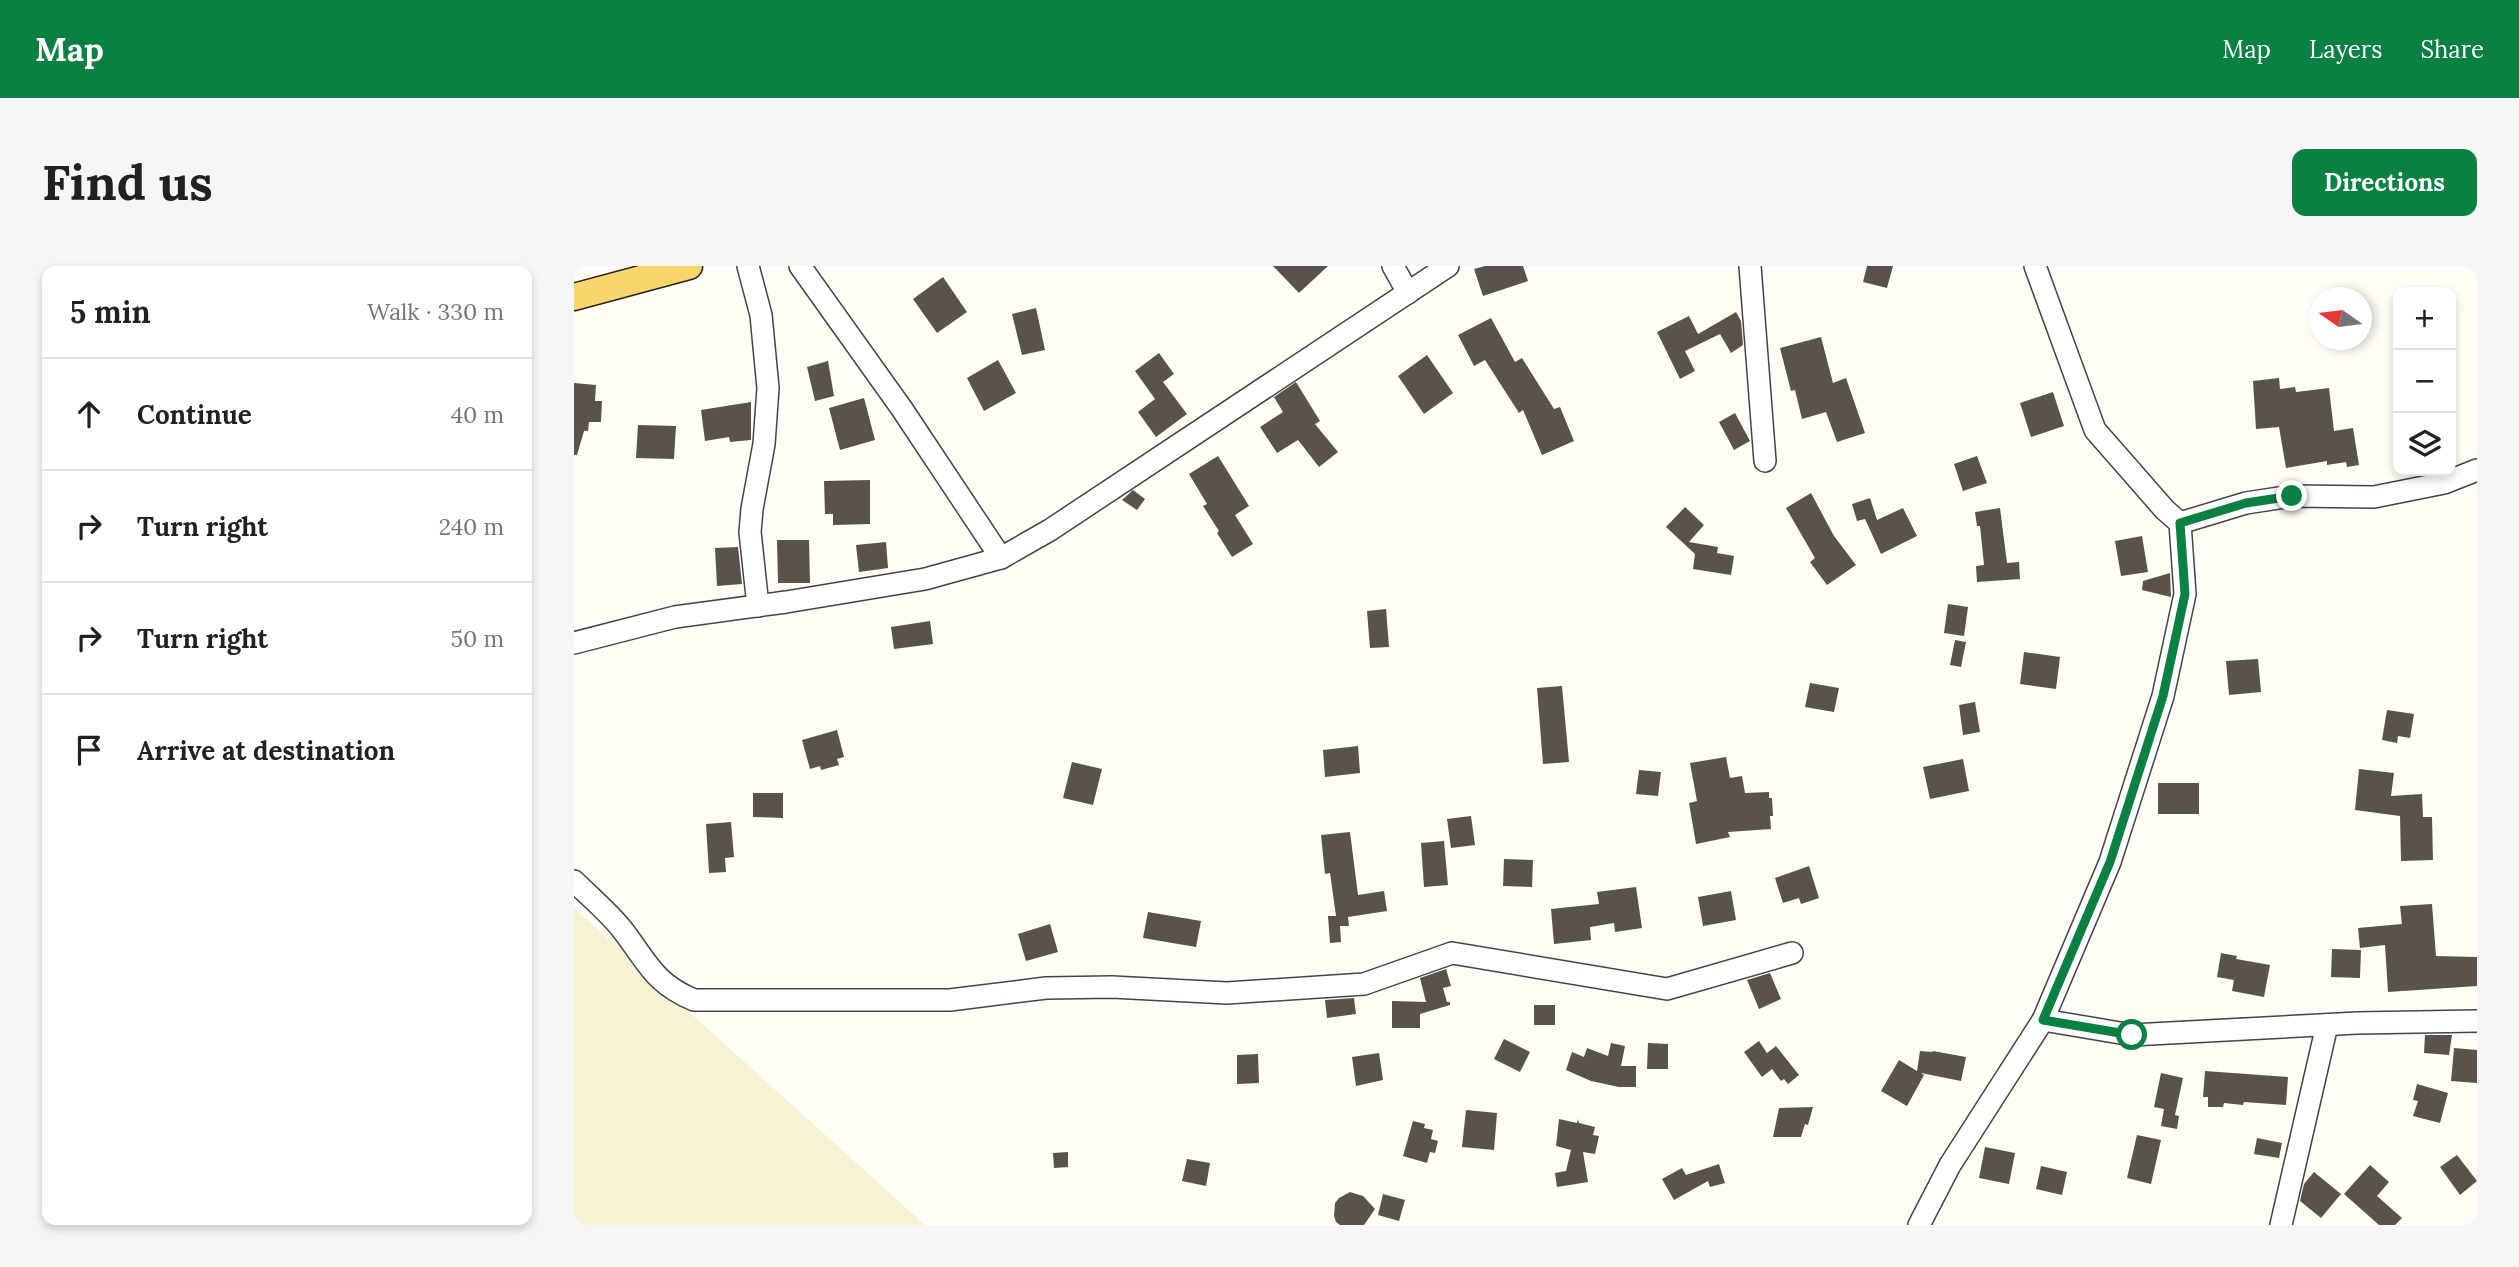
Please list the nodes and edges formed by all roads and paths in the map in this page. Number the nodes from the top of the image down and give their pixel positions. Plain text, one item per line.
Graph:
1 (689, 266) edge
2 (748, 266) edge
3 (800, 266) edge
4 (1393, 266) edge
5 (1448, 266) edge
6 (1750, 266) edge
7 (2035, 266) edge
8 (1408, 293) junction
9 (574, 297) edge
10 (1765, 461) dead end
11 (2477, 470) edge
12 (2180, 523) junction
13 (1001, 558) junction
14 (758, 606) junction
15 (574, 643) edge
16 (574, 881) edge
17 (1793, 953) dead end
18 (2043, 1020) junction
19 (2477, 1021) edge
20 (2327, 1025) junction
21 (1919, 1225) edge
22 (2281, 1225) edge

1 - 9 main road
2 - 14 street
3 - 13 street
4 - 8 street
5 - 8 street
6 - 10 street
7 - 12 street
8 - 13 street
11 - 12 street
12 - 18 street
13 - 14 street
14 - 15 street
16 - 17 street
18 - 20 street
18 - 21 street
19 - 20 street
20 - 22 street

